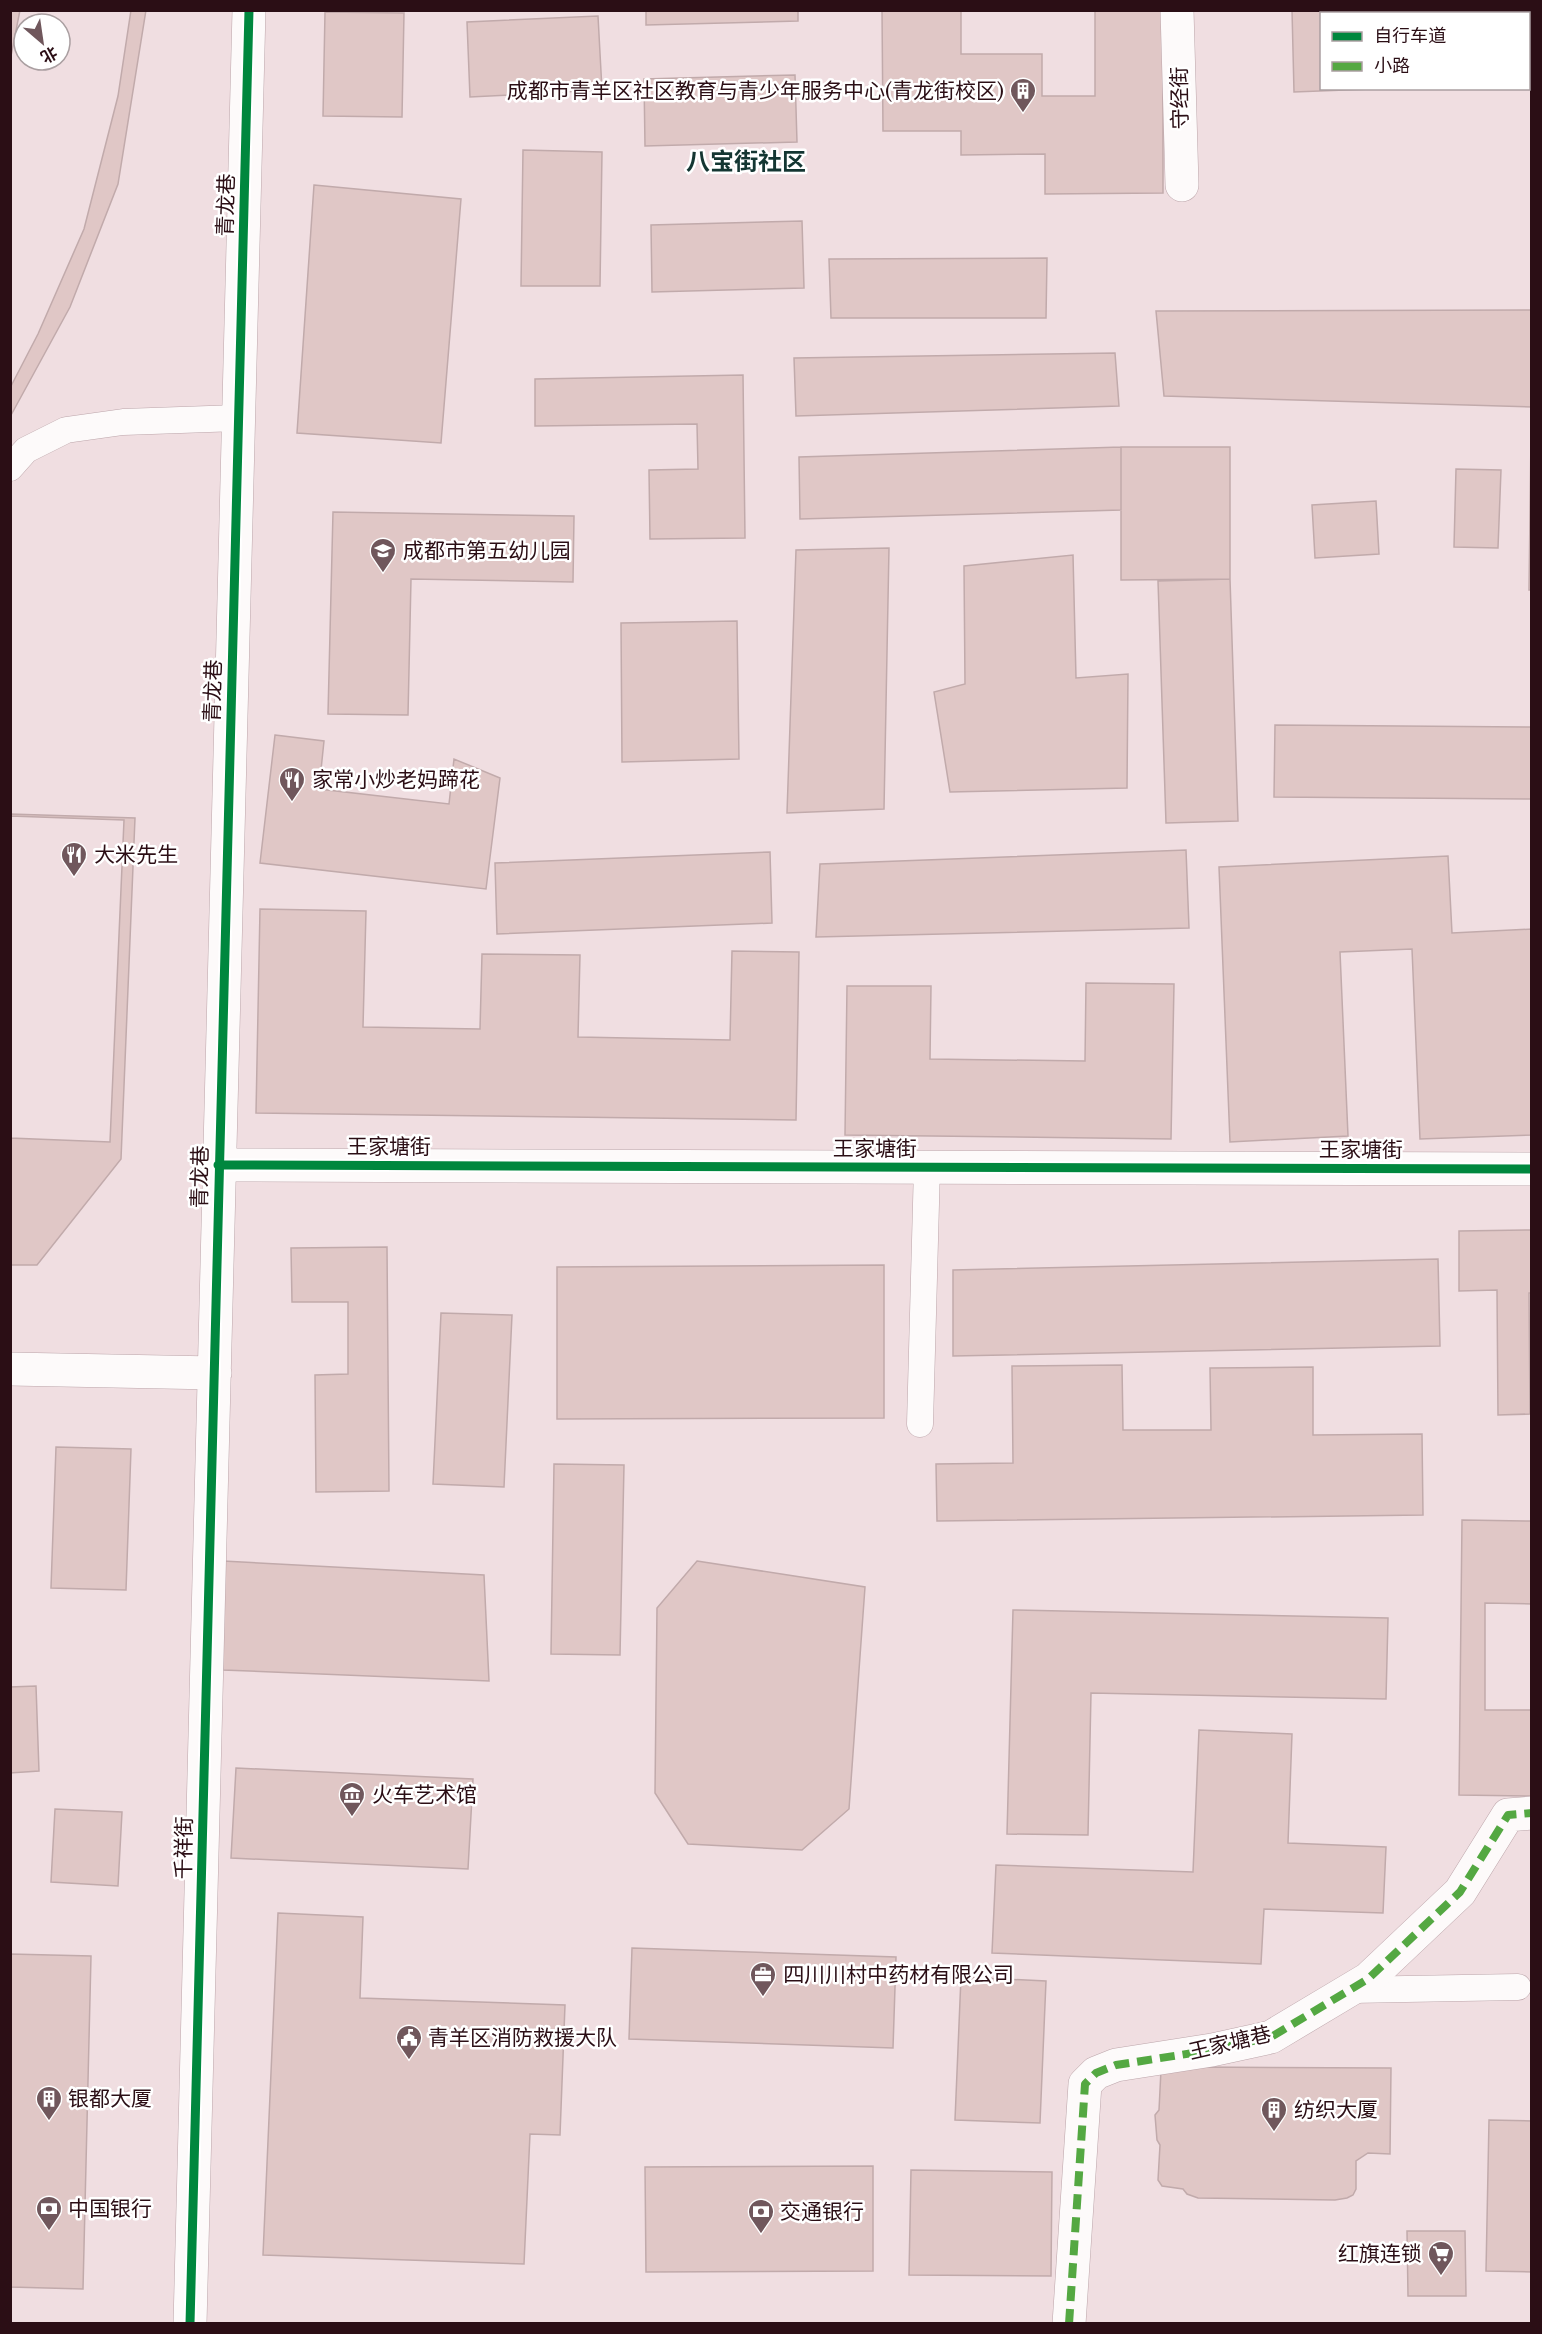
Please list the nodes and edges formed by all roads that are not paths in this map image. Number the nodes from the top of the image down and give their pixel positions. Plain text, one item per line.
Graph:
1 (249, 10) edge
2 (1177, 10) edge
3 (1182, 185) dead end
4 (238, 418) junction
5 (10, 468) edge
6 (218, 1165) junction
7 (927, 1167) junction
8 (1532, 1169) edge
9 (10, 1369) edge
10 (215, 1373) junction
11 (920, 1424) dead end
12 (1532, 1813) edge
13 (1518, 1987) dead end
14 (1350, 1990) junction
15 (190, 2324) edge
16 (1069, 2324) edge

1 - 4 street, 青龙巷
2 - 3 street, 守经街
4 - 5 lane
4 - 6 street, 青龙巷
6 - 7 street, 王家塘街
6 - 10 street, 青龙巷
7 - 8 street, 王家塘街
7 - 11 lane
9 - 10 street
10 - 15 street, 千祥街
12 - 14 street, 王家塘巷
13 - 14 lane
14 - 16 street, 王家塘巷

